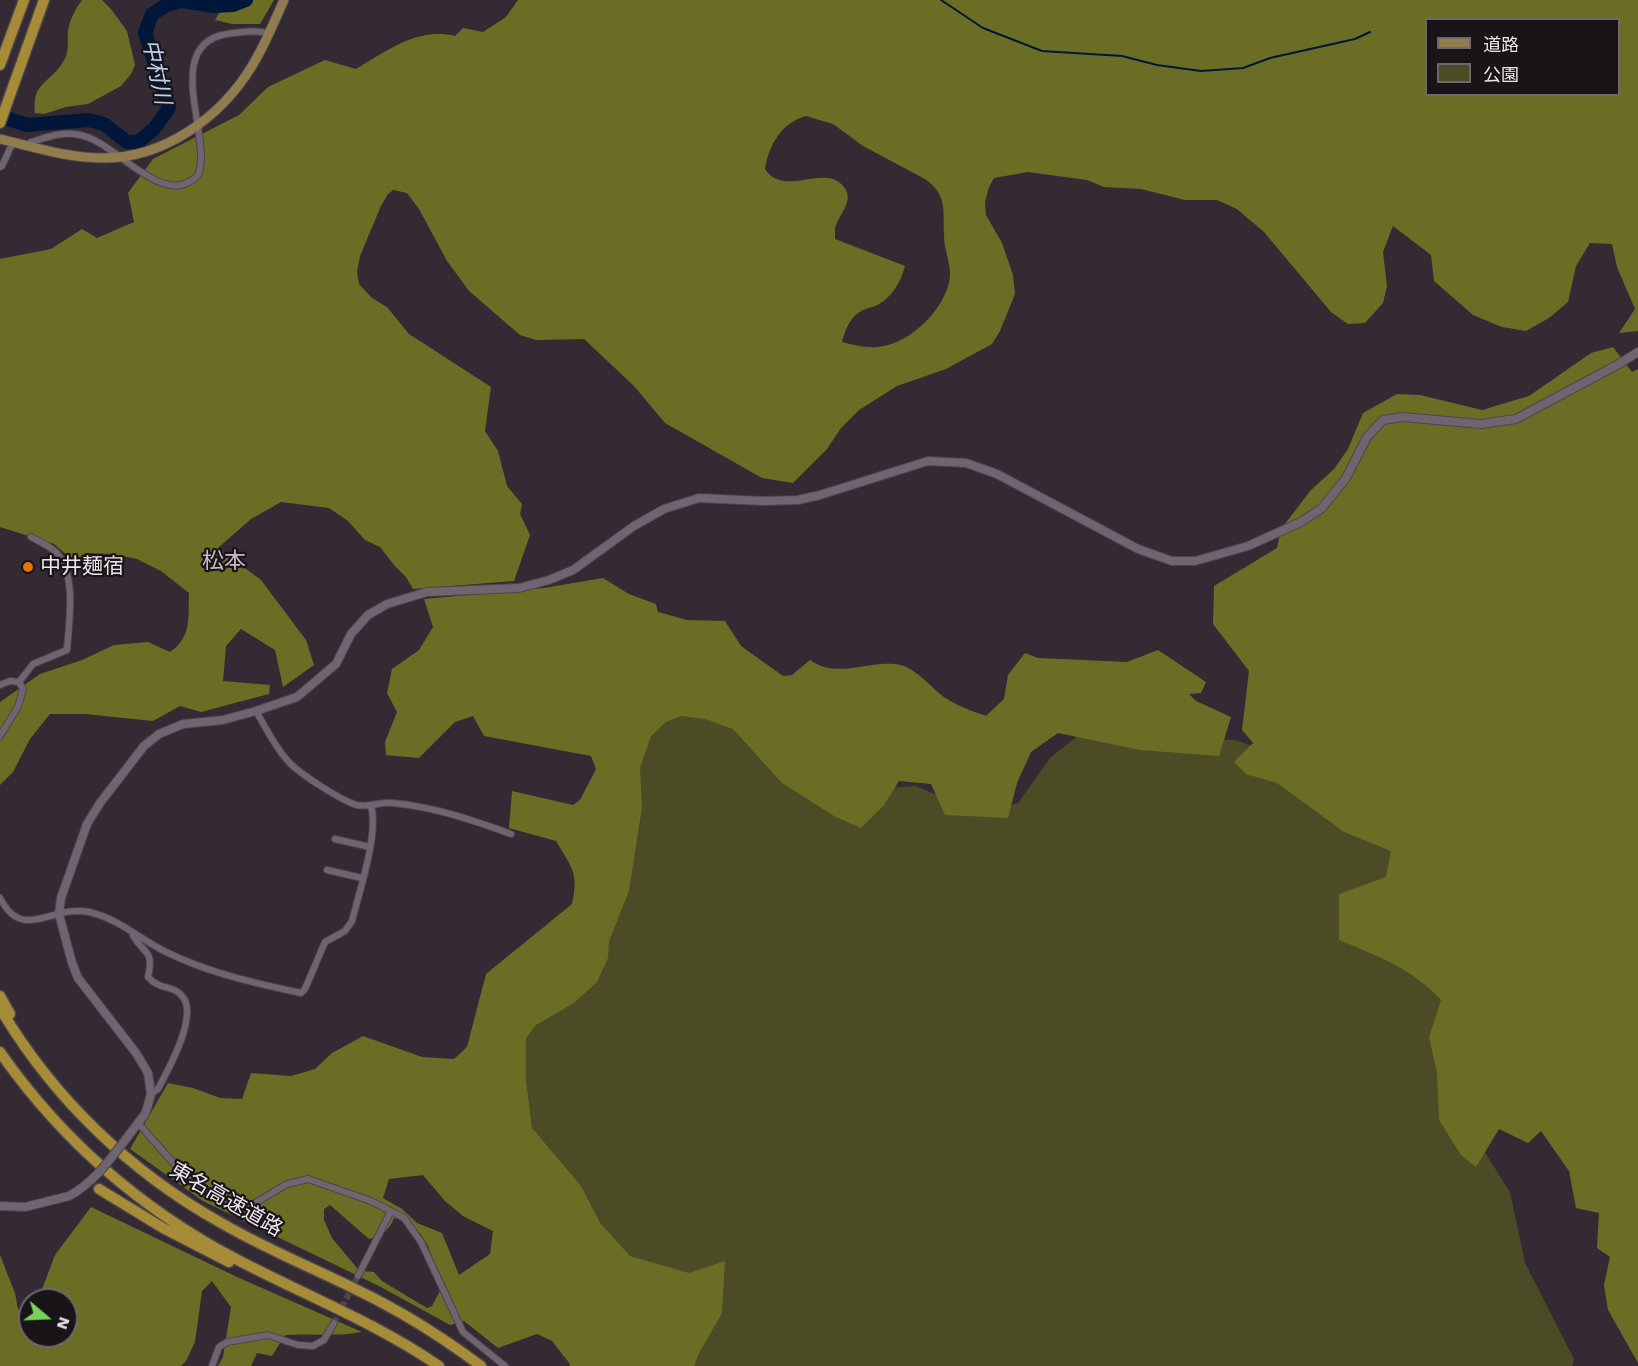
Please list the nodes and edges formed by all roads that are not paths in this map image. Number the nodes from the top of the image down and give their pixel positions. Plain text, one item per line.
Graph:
1 (24, 0) edge
2 (44, 0) edge
3 (284, 0) edge
4 (268, 33) junction
5 (0, 65) edge
6 (0, 123) edge
7 (198, 126) junction
8 (0, 139) edge
9 (13, 142) junction
10 (30, 146) junction
11 (121, 156) junction
12 (0, 167) edge
13 (1638, 352) edge
14 (31, 537) dead end
15 (19, 682) junction
16 (0, 685) edge
17 (256, 711) junction
18 (0, 736) edge
19 (371, 806) junction
20 (512, 834) dead end
21 (335, 839) dead end
22 (370, 848) junction
23 (327, 870) dead end
24 (362, 878) junction
25 (0, 898) edge
26 (59, 914) junction
27 (133, 934) junction
28 (0, 996) edge
29 (0, 1008) edge
30 (0, 1052) edge
31 (45, 1074) junction
32 (151, 1094) junction
33 (139, 1124) junction
34 (99, 1189) dead end
35 (0, 1206) edge
36 (391, 1211) junction
37 (358, 1276) tunnel mouth
38 (275, 1279) junction
39 (334, 1323) tunnel mouth
40 (212, 1366) edge
41 (439, 1366) edge
42 (481, 1366) edge
43 (505, 1366) edge

1 - 5 highway
2 - 6 highway
3 - 4 main road
4 - 7 main road
4 - 7 street
7 - 11 main road
7 - 11 street
8 - 9 main road
9 - 10 main road
9 - 12 street
10 - 11 main road
10 - 11 street
13 - 17 street
14 - 15 street
15 - 16 street
15 - 18 street
17 - 19 street
17 - 26 street
19 - 20 street
19 - 22 street
21 - 22 street
22 - 24 street
23 - 24 street
24 - 27 street
25 - 26 street
26 - 27 street
26 - 32 street
27 - 32 street
28 - 31 highway
29 - 31 highway, 東名高速道路
30 - 38 highway, 東名高速道路
31 - 42 highway, 東名高速道路
32 - 33 street
33 - 35 street, bridge
33 - 36 street
34 - 38 highway
36 - 37 street
36 - 43 street
38 - 41 highway, 東名高速道路
39 - 40 street

